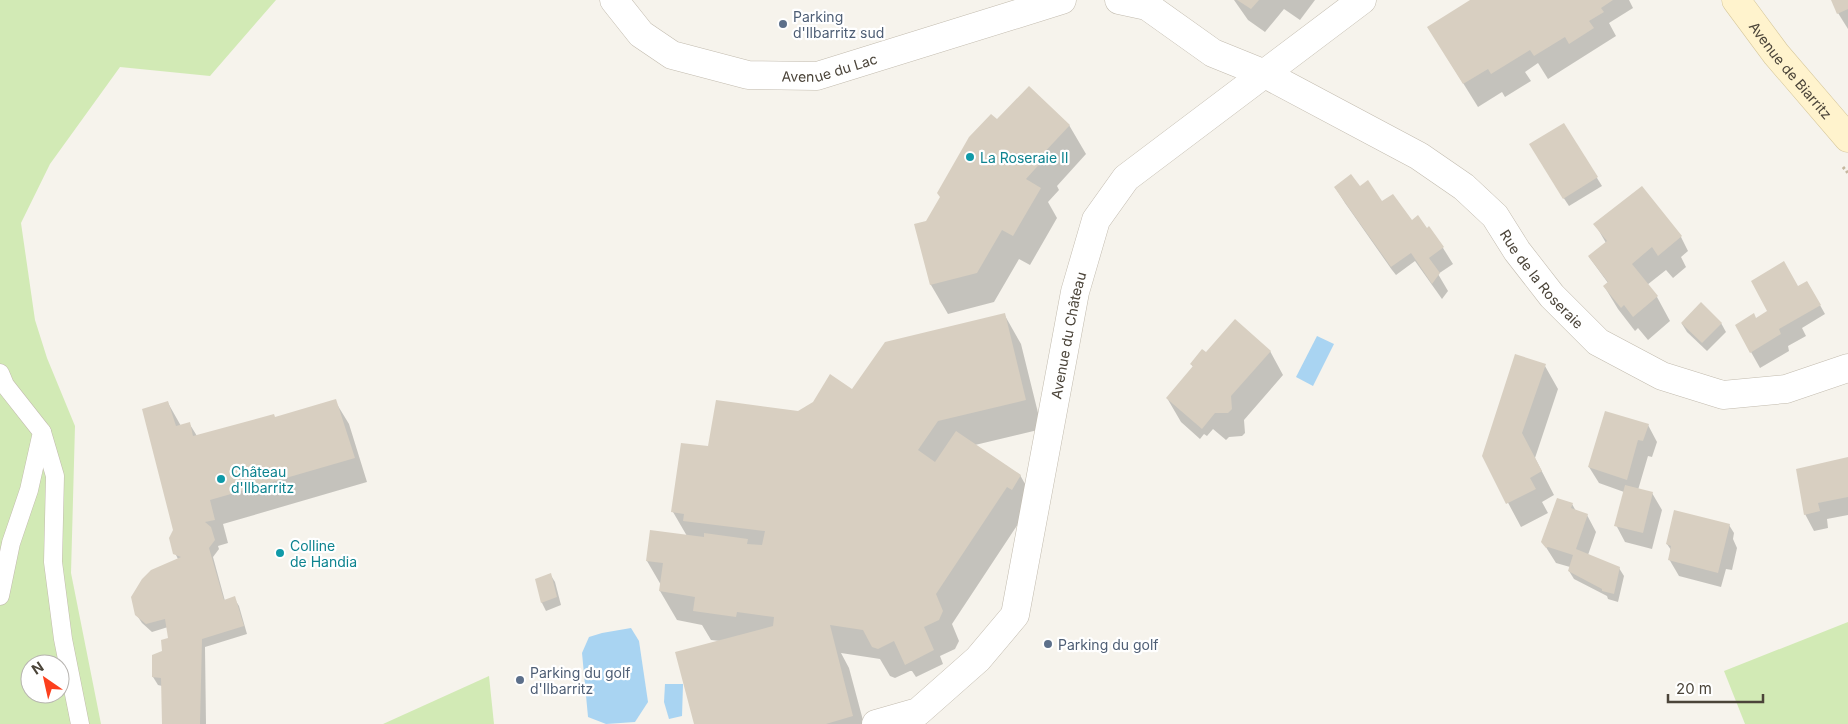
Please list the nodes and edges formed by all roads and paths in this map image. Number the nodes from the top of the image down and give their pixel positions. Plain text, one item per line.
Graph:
1 (614, 0) edge
2 (1062, 0) edge
3 (1118, 0) edge
4 (1362, 0) edge
5 (1736, 0) edge
6 (1265, 74) junction
7 (1848, 138) edge
8 (1848, 368) edge
9 (0, 373) edge
10 (42, 432) junction
11 (0, 596) edge
12 (80, 724) edge
13 (876, 724) edge

1 - 2 street, Avenue du Lac
3 - 6 street
4 - 6 street, Avenue du Château
5 - 7 main road, Avenue de Biarritz
6 - 8 street, Rue de la Roseraie
6 - 13 street, Avenue du Château
9 - 10 lane
10 - 11 lane
10 - 12 lane

